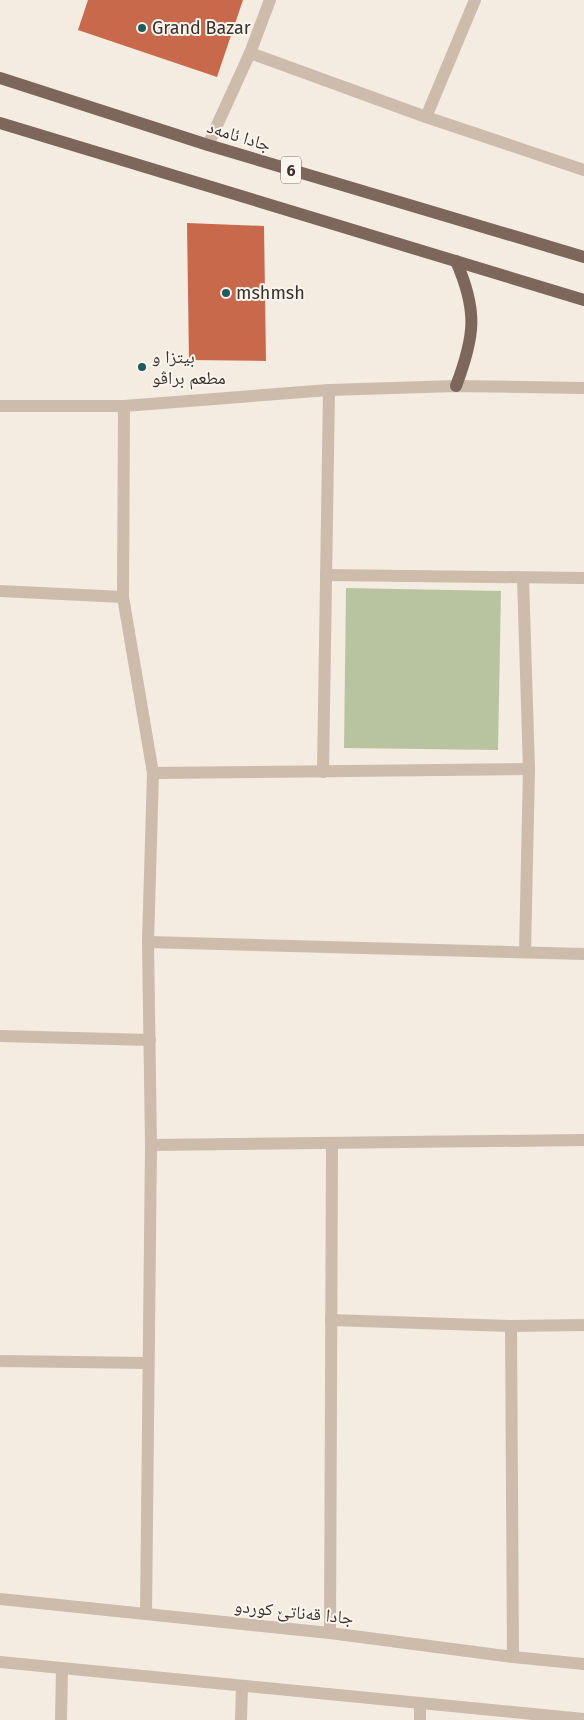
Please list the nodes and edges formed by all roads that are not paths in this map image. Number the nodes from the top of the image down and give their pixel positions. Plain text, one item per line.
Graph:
1 (270, 0) edge
2 (475, 0) edge
3 (250, 53) junction
4 (0, 78) edge
5 (426, 117) junction
6 (0, 123) edge
7 (208, 145) junction
8 (584, 170) edge
9 (584, 257) edge
10 (456, 261) junction
11 (584, 300) edge
12 (456, 386) junction
13 (584, 388) edge
14 (328, 390) junction
15 (0, 406) edge
16 (124, 406) junction
17 (326, 575) junction
18 (523, 578) junction
19 (584, 578) edge
20 (0, 591) edge
21 (123, 597) junction
22 (529, 769) junction
23 (323, 772) junction
24 (153, 773) junction
25 (148, 942) junction
26 (525, 952) junction
27 (584, 954) edge
28 (0, 1036) edge
29 (150, 1040) junction
30 (584, 1140) edge
31 (332, 1143) junction
32 (151, 1145) junction
33 (331, 1320) junction
34 (584, 1325) edge
35 (511, 1326) junction
36 (0, 1361) edge
37 (148, 1363) junction
38 (0, 1599) edge
39 (146, 1614) junction
40 (330, 1633) junction
41 (513, 1657) junction
42 (0, 1662) edge
43 (584, 1664) edge
44 (62, 1668) junction
45 (242, 1686) junction
46 (420, 1703) junction
47 (584, 1719) edge
48 (61, 1720) edge
49 (241, 1720) edge
50 (420, 1720) edge

1 - 3 street
2 - 5 street
3 - 5 street
3 - 7 street
4 - 7 main road, جادا ئامەد / 6
5 - 8 street
6 - 10 main road, 6
7 - 9 main road, جادا ئامەد / 6
10 - 11 main road, 6
10 - 12 main road
12 - 13 street
12 - 14 street
14 - 16 street
14 - 17 street
15 - 16 street
16 - 21 street
17 - 18 street
17 - 23 street
18 - 19 street
18 - 22 street
20 - 21 street
21 - 24 street
22 - 23 street
22 - 26 street
23 - 24 street
24 - 25 street
25 - 26 street
25 - 29 street
26 - 27 street
28 - 29 street
29 - 32 street
30 - 31 street
31 - 32 street
31 - 33 street
32 - 37 street
33 - 35 street
33 - 40 street
34 - 35 street
35 - 41 street
36 - 37 street
37 - 39 street
38 - 39 street, جادا قەناتێ کوردو
39 - 40 street, جادا قەناتێ کوردو
40 - 41 street, جادا قەناتێ کوردو
41 - 43 street, جادا قەناتێ کوردو
42 - 44 street
44 - 45 street
44 - 48 street
45 - 46 street
45 - 49 street
46 - 47 street
46 - 50 street

